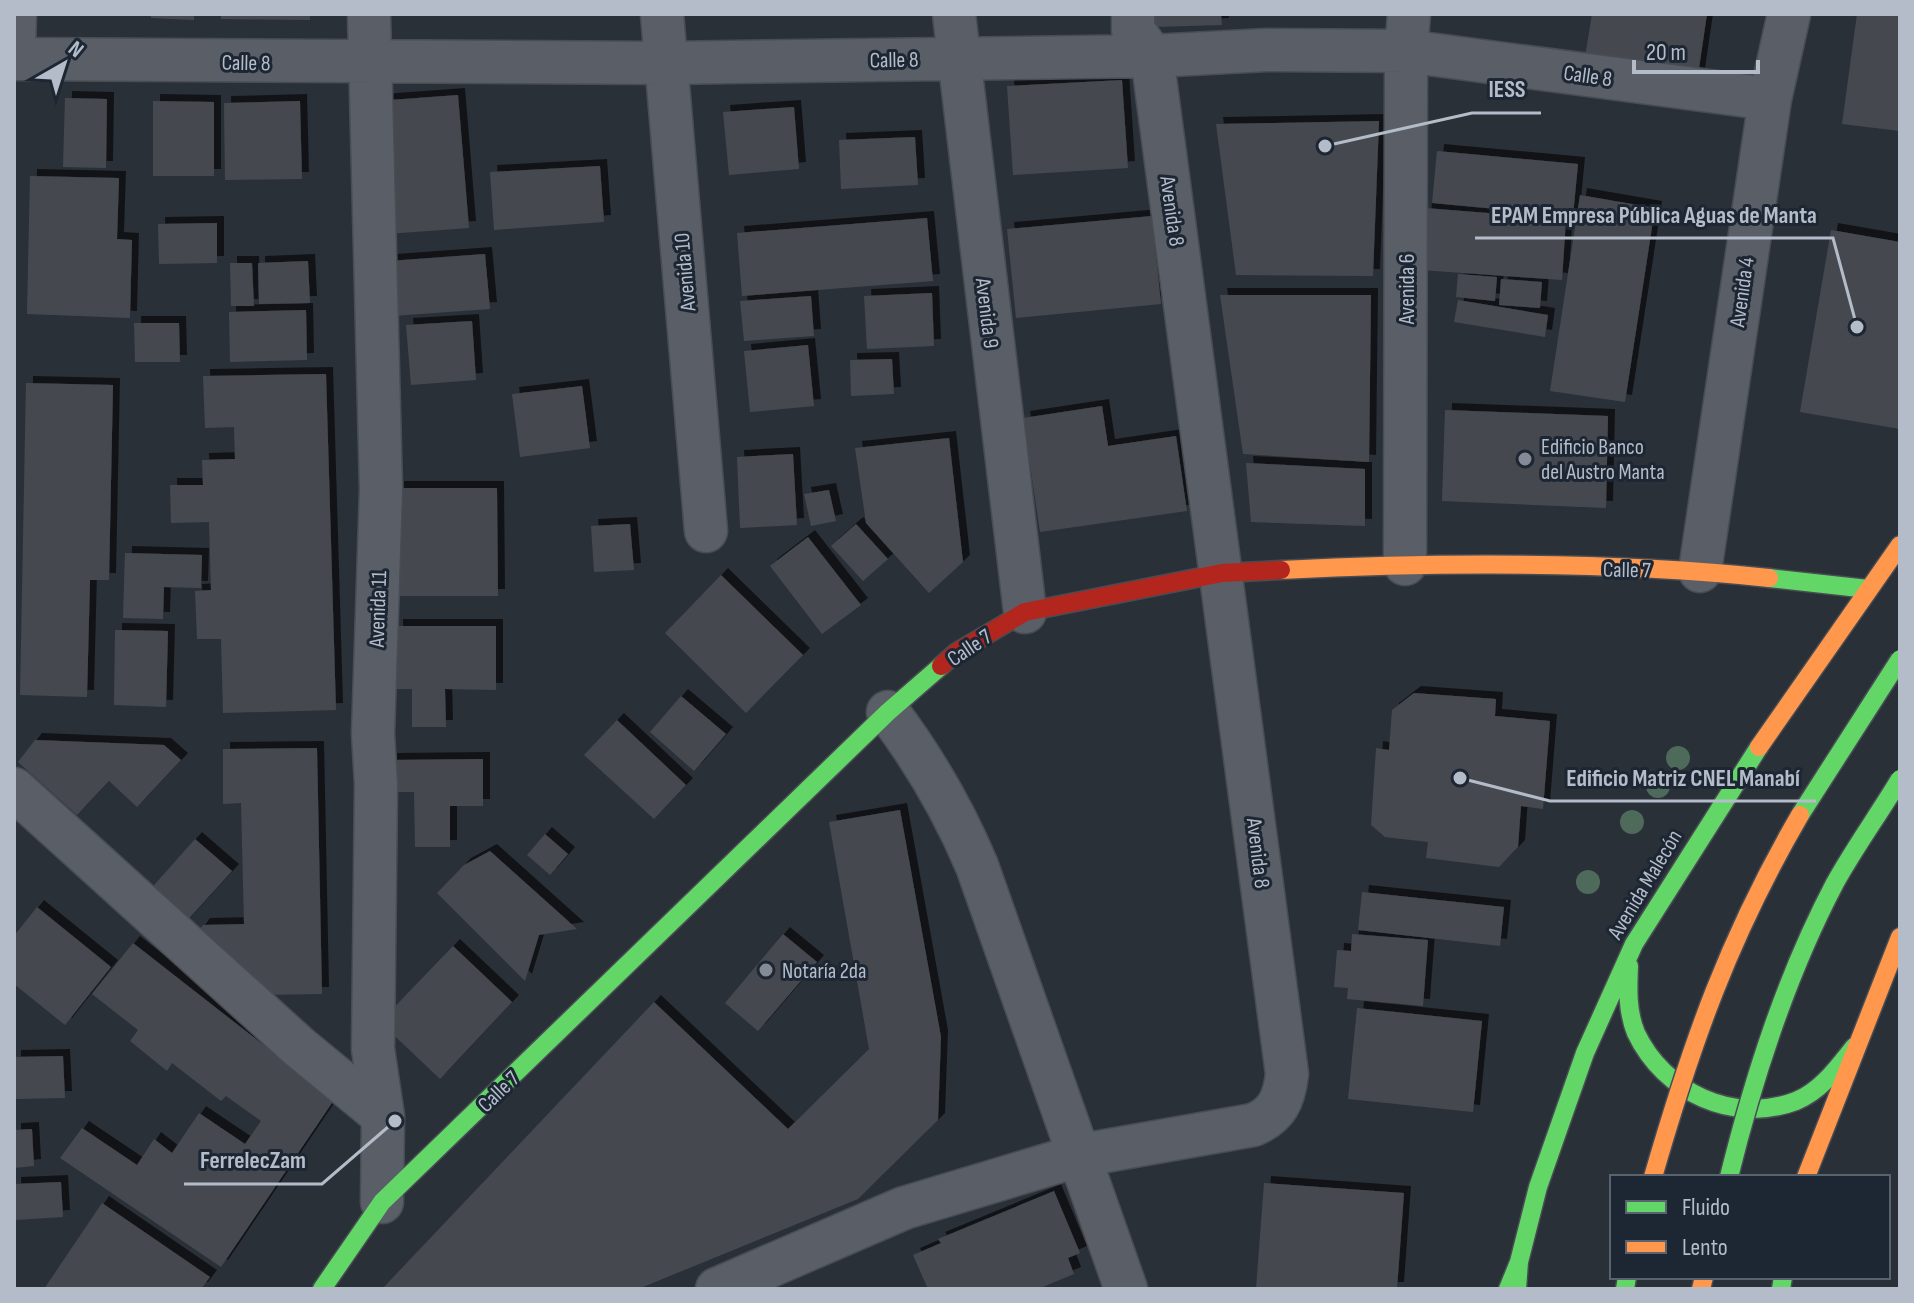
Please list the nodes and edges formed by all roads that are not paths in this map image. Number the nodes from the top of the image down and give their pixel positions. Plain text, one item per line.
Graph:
1 (15, 14) edge
2 (369, 14) edge
3 (662, 14) edge
4 (954, 14) edge
5 (1133, 14) edge
6 (1789, 14) edge
7 (1267, 32) edge
8 (1408, 32) edge
9 (14, 47) edge
10 (1152, 56) junction
11 (957, 58) junction
12 (14, 59) edge
13 (666, 63) junction
14 (370, 64) junction
15 (1770, 99) junction
16 (706, 531) dead end
17 (1900, 545) edge
18 (1405, 564) junction
19 (1700, 571) junction
20 (1222, 573) junction
21 (1868, 589) junction
22 (1025, 612) junction
23 (1900, 659) edge
24 (888, 712) junction
25 (1900, 779) edge
26 (14, 789) edge
27 (1900, 937) edge
28 (1634, 944) junction
29 (1854, 1047) junction
30 (383, 1116) junction
31 (1077, 1156) junction
32 (1654, 1175) edge
33 (1729, 1175) edge
34 (1807, 1175) edge
35 (382, 1202) junction
36 (1519, 1262) junction
37 (322, 1289) edge
38 (717, 1289) edge
39 (1126, 1289) edge
40 (1508, 1289) edge
41 (1517, 1289) edge

1 - 9 street
2 - 14 street, Avenida 11
3 - 13 street, Avenida 10
4 - 11 street, Avenida 9
5 - 10 street, Avenida 8
6 - 15 street, Avenida 4
7 - 8 street, Calle 8
7 - 10 street, Calle 8
8 - 15 street, Calle 8
8 - 18 street, Avenida 6
10 - 11 street, Calle 8
10 - 20 street, Avenida 8
11 - 13 street, Calle 8
11 - 22 street, Avenida 9
12 - 14 street, Calle 8
13 - 14 street, Calle 8
13 - 16 street, Avenida 10
14 - 30 street, Avenida 11
15 - 19 street, Avenida 4
17 - 21 main road, Avenida Malecón
18 - 19 main road, Calle 7
18 - 20 main road, Calle 7
19 - 21 main road, Calle 7
20 - 22 main road, Calle 7
20 - 31 street, Avenida 8
21 - 28 main road, Avenida Malecón
22 - 24 main road, Calle 7
23 - 32 main road, bridge
24 - 31 street
24 - 35 main road, Calle 7
25 - 33 main road, bridge
26 - 30 street
27 - 29 main road
28 - 29 main road
28 - 36 main road, Avenida Malecón
29 - 34 main road
30 - 35 street, Avenida 11
31 - 38 street, Avenida 8
31 - 39 street
35 - 37 main road, Calle 7
36 - 40 main road
36 - 41 main road, Avenida Malecón

